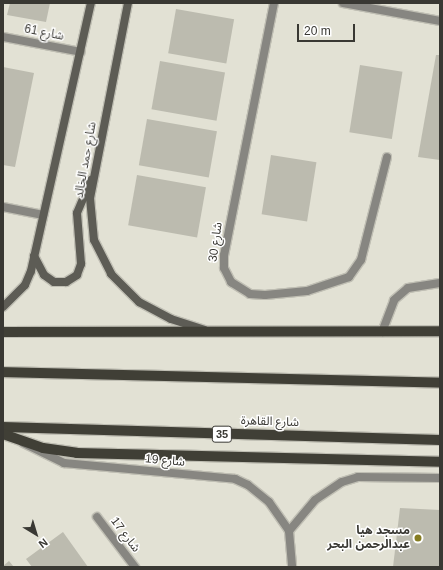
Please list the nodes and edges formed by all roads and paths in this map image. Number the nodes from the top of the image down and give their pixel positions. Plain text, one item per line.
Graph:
1 (91, 3) edge
2 (128, 3) edge
3 (274, 3) edge
4 (343, 3) edge
5 (367, 5) edge
6 (440, 21) edge
7 (3, 37) edge
8 (81, 52) junction
9 (387, 157) dead end
10 (93, 177) junction
11 (3, 207) edge
12 (43, 214) junction
13 (34, 256) junction
14 (440, 283) edge
15 (3, 306) edge
16 (3, 332) edge
17 (211, 332) junction
18 (382, 332) junction
19 (440, 332) edge
20 (3, 372) edge
21 (440, 383) edge
22 (3, 427) edge
23 (3, 434) edge
24 (440, 440) edge
25 (22, 442) junction
26 (440, 462) edge
27 (440, 478) edge
28 (97, 517) dead end
29 (289, 531) junction
30 (135, 567) edge
31 (292, 567) edge

1 - 8 street
2 - 10 street, شارع حمد الخالد
3 - 9 street, شارع 30
4 - 5 street
5 - 6 street
7 - 8 street, شارع 61
8 - 12 street
10 - 13 street
10 - 17 street, شارع حمد الخالد
11 - 12 street
12 - 13 street
13 - 15 street
14 - 18 street
16 - 17 main road
17 - 18 main road
18 - 19 main road
20 - 21 main road
22 - 24 main road, شارع القاهرة / 35
23 - 25 main road
25 - 26 main road
25 - 29 street, شارع 19
27 - 29 street
28 - 30 street, شارع 17
29 - 31 street

